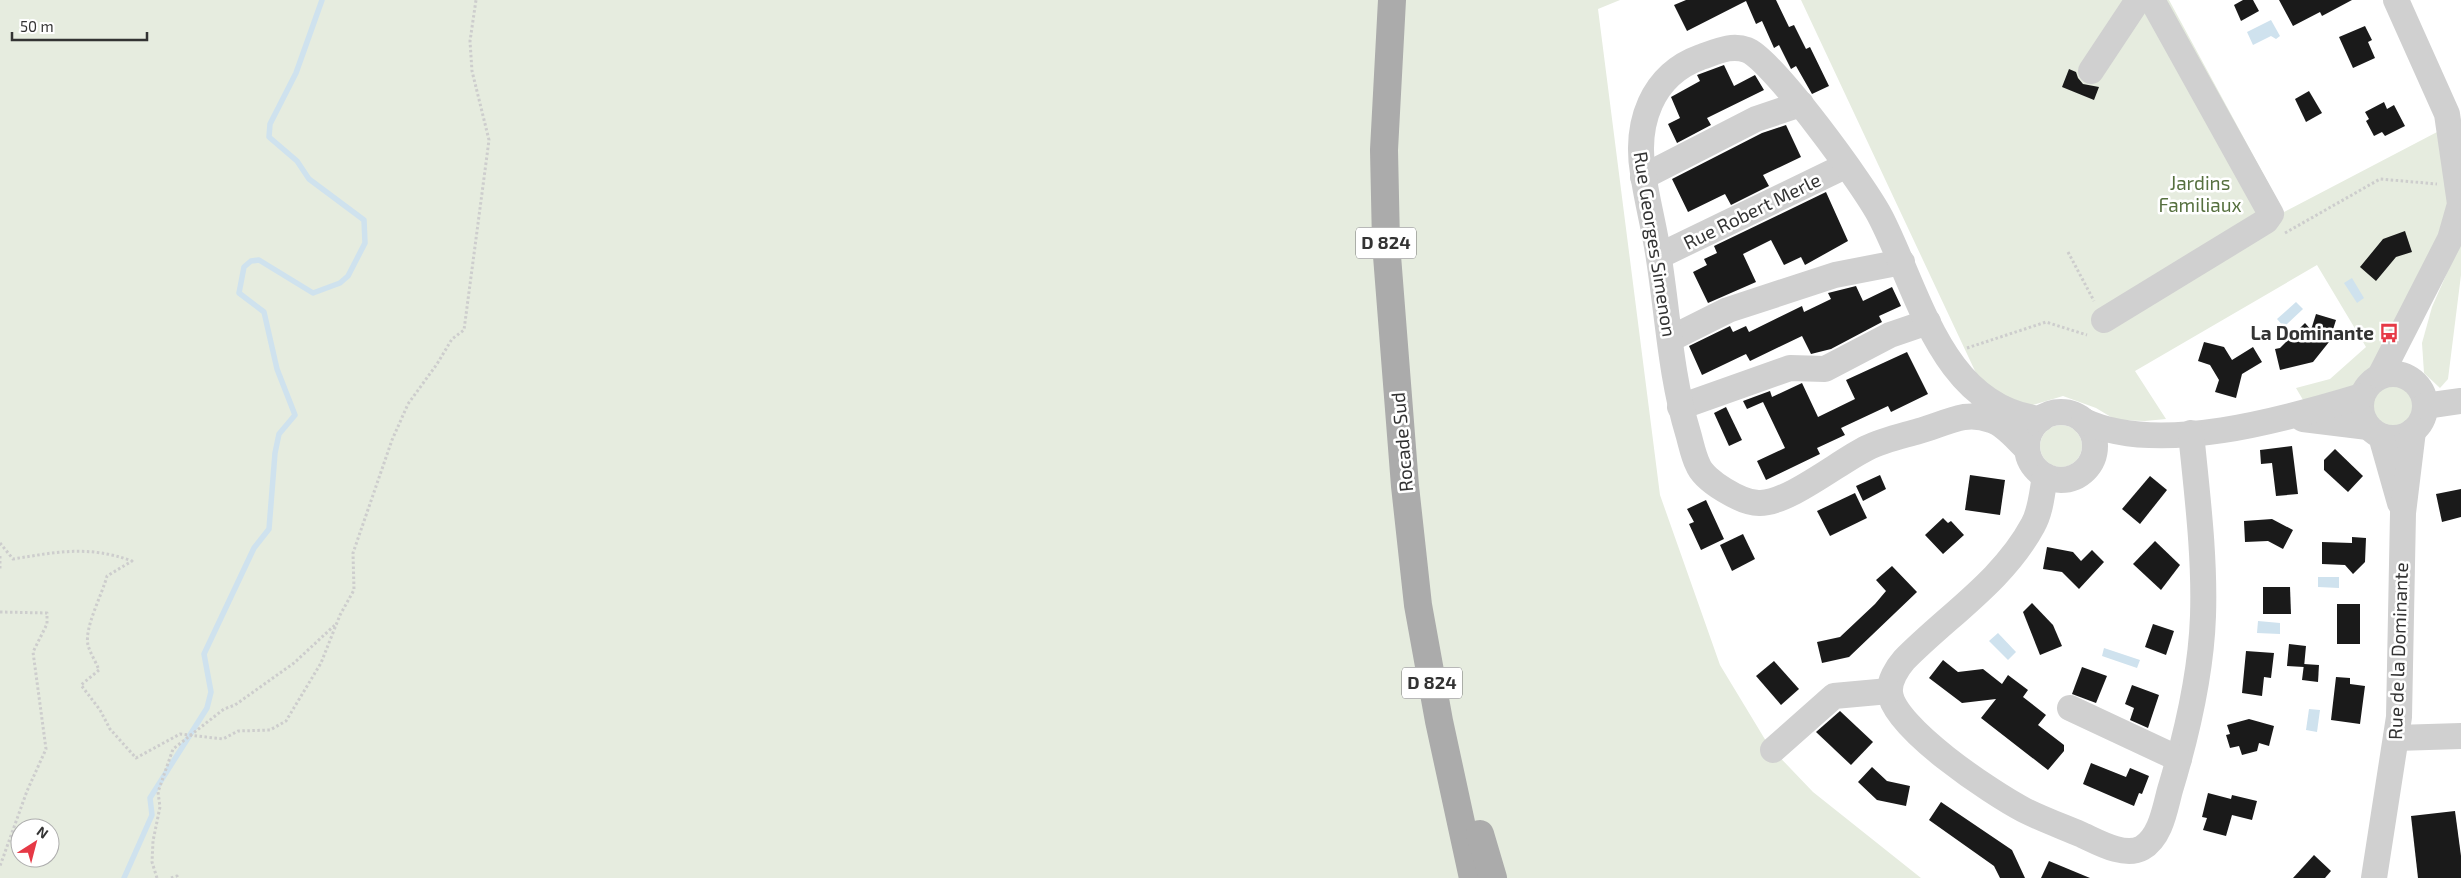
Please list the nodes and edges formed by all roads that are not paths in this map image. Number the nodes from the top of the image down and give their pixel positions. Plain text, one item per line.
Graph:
1 (1392, 0) edge
2 (2138, 0) edge
3 (2152, 0) edge
4 (2396, 0) edge
5 (2091, 71) dead end
6 (1800, 104) junction
7 (1845, 166) junction
8 (1643, 177) junction
9 (2460, 204) edge
10 (1659, 256) junction
11 (1902, 262) junction
12 (2417, 304) junction
13 (2104, 320) road end
14 (1928, 322) junction
15 (1670, 340) junction
16 (2380, 376) junction
17 (2409, 378) junction
18 (2362, 396) junction
19 (2461, 401) edge
20 (2425, 406) junction
21 (1680, 407) junction
22 (2292, 418) junction
23 (2041, 419) junction
24 (2084, 421) junction
25 (2375, 431) junction
26 (2413, 431) junction
27 (2180, 434) junction
28 (2027, 449) junction
29 (2090, 465) junction
30 (2045, 476) junction
31 (1405, 486) junction
32 (2403, 513) junction
33 (1890, 691) junction
34 (2070, 708) dead end
35 (2461, 736) edge
36 (2396, 738) junction
37 (1773, 750) dead end
38 (2179, 759) junction
39 (1473, 878) edge
40 (1493, 878) edge
41 (2374, 878) edge

1 - 31 main road, Rocade Sud / D 824
2 - 5 street
3 - 13 street
4 - 9 street
6 - 7 street, Rue Georges Simenon
6 - 8 street
6 - 8 street, Rue Georges Simenon
7 - 10 street, Rue Robert Merle
7 - 11 street, Rue Georges Simenon
8 - 10 street, Rue Georges Simenon
9 - 12 street
10 - 15 street, Rue Georges Simenon
11 - 14 street, Rue Georges Simenon
11 - 15 street
12 - 16 street
12 - 17 street
14 - 21 street
14 - 23 street, Rue Georges Simenon
15 - 21 street, Rue Georges Simenon
16 - 17 street
16 - 18 street
17 - 20 street
18 - 22 street
18 - 25 street, Rue de la Dominante
19 - 20 street
20 - 26 street, Rue de la Dominante
21 - 28 street, Rue Georges Simenon
22 - 25 street
22 - 27 street
23 - 24 street
23 - 28 street
24 - 27 street
24 - 29 street
25 - 26 street
25 - 32 street, Rue de la Dominante
26 - 32 street, Rue de la Dominante
27 - 29 street
27 - 38 street
28 - 30 street
29 - 30 street
30 - 33 street
31 - 39 main road, Rocade Sud / D 824
31 - 40 main road
32 - 36 street, Rue de la Dominante
33 - 37 street
33 - 38 street
34 - 38 street
35 - 36 street
36 - 41 street, Rue de la Dominante

